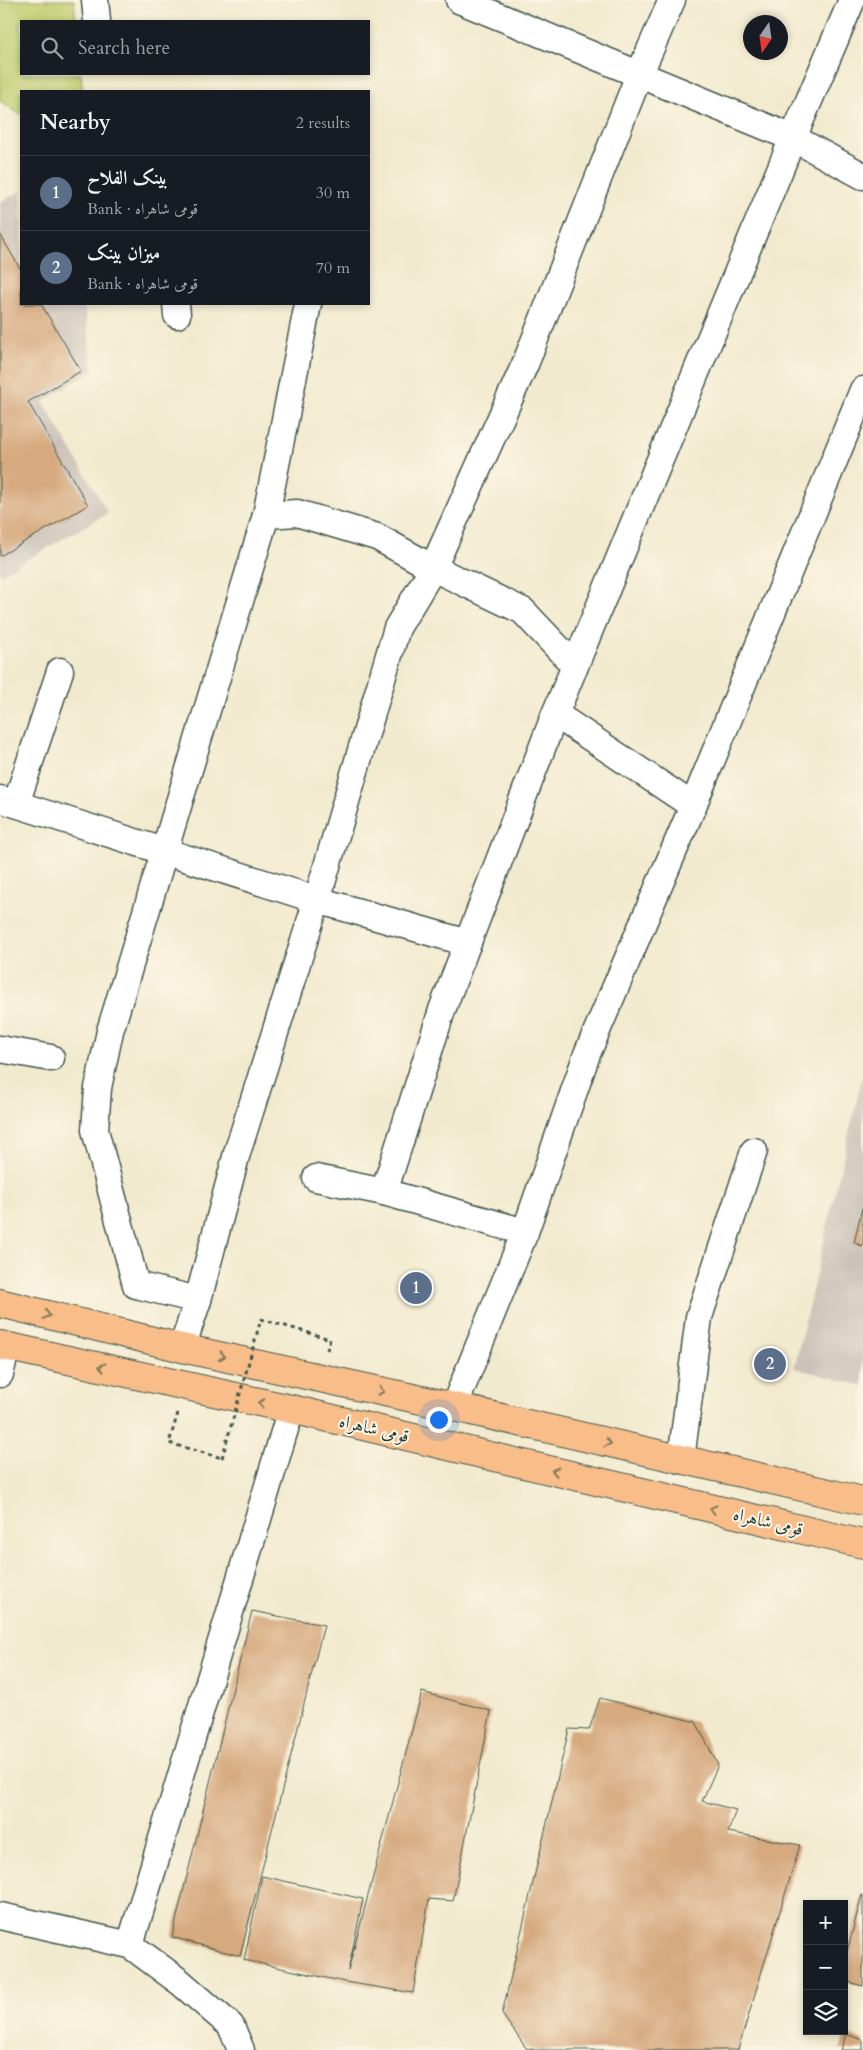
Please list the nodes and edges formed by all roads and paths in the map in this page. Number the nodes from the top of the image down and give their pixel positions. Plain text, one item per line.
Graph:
1 (96, 0) edge
2 (459, 0) edge
3 (672, 0) edge
4 (852, 0) edge
5 (496, 7) edge
6 (97, 20) edge
7 (639, 75) junction
8 (793, 138) junction
9 (863, 176) edge
10 (308, 305) edge
11 (863, 390) edge
12 (266, 515) junction
13 (434, 568) junction
14 (575, 666) junction
15 (60, 670) dead end
16 (555, 714) junction
17 (8, 802) edge
18 (693, 806) junction
19 (164, 851) junction
20 (317, 900) junction
21 (468, 943) junction
22 (0, 1049) edge
23 (52, 1058) dead end
24 (754, 1151) dead end
25 (316, 1178) dead end
26 (384, 1192) junction
27 (525, 1232) junction
28 (198, 1300) junction
29 (0, 1303) edge
30 (330, 1339) dead end
31 (3, 1346) edge
32 (182, 1348) junction
33 (0, 1374) edge
34 (454, 1407) junction
35 (291, 1409) junction
36 (169, 1443) dead end
37 (681, 1460) junction
38 (863, 1501) edge
39 (863, 1544) edge
40 (0, 1916) edge
41 (130, 1945) junction
42 (241, 2050) edge

1 - 6 street
2 - 5 street
3 - 7 street
4 - 8 street
5 - 7 street
7 - 8 street
7 - 13 street
8 - 9 street
8 - 14 street
10 - 12 street
11 - 18 street
12 - 13 street
12 - 19 street
13 - 14 street
13 - 20 street
14 - 16 street
15 - 17 street
16 - 18 street
16 - 21 street
17 - 19 street
18 - 27 street
19 - 20 street
19 - 28 street
20 - 21 street
20 - 28 street
21 - 26 street
22 - 23 street
24 - 37 street
25 - 26 street
26 - 27 street
27 - 34 street
28 - 32 street
29 -> 32 highway
30 - 36 path, bridge
31 - 33 street
35 -> 31 highway, قومی شاہراہ
32 -> 34 highway
34 -> 37 highway
39 -> 35 highway, قومی شاہراہ
35 - 41 street
37 - 38 highway
40 - 41 street
41 - 42 street

